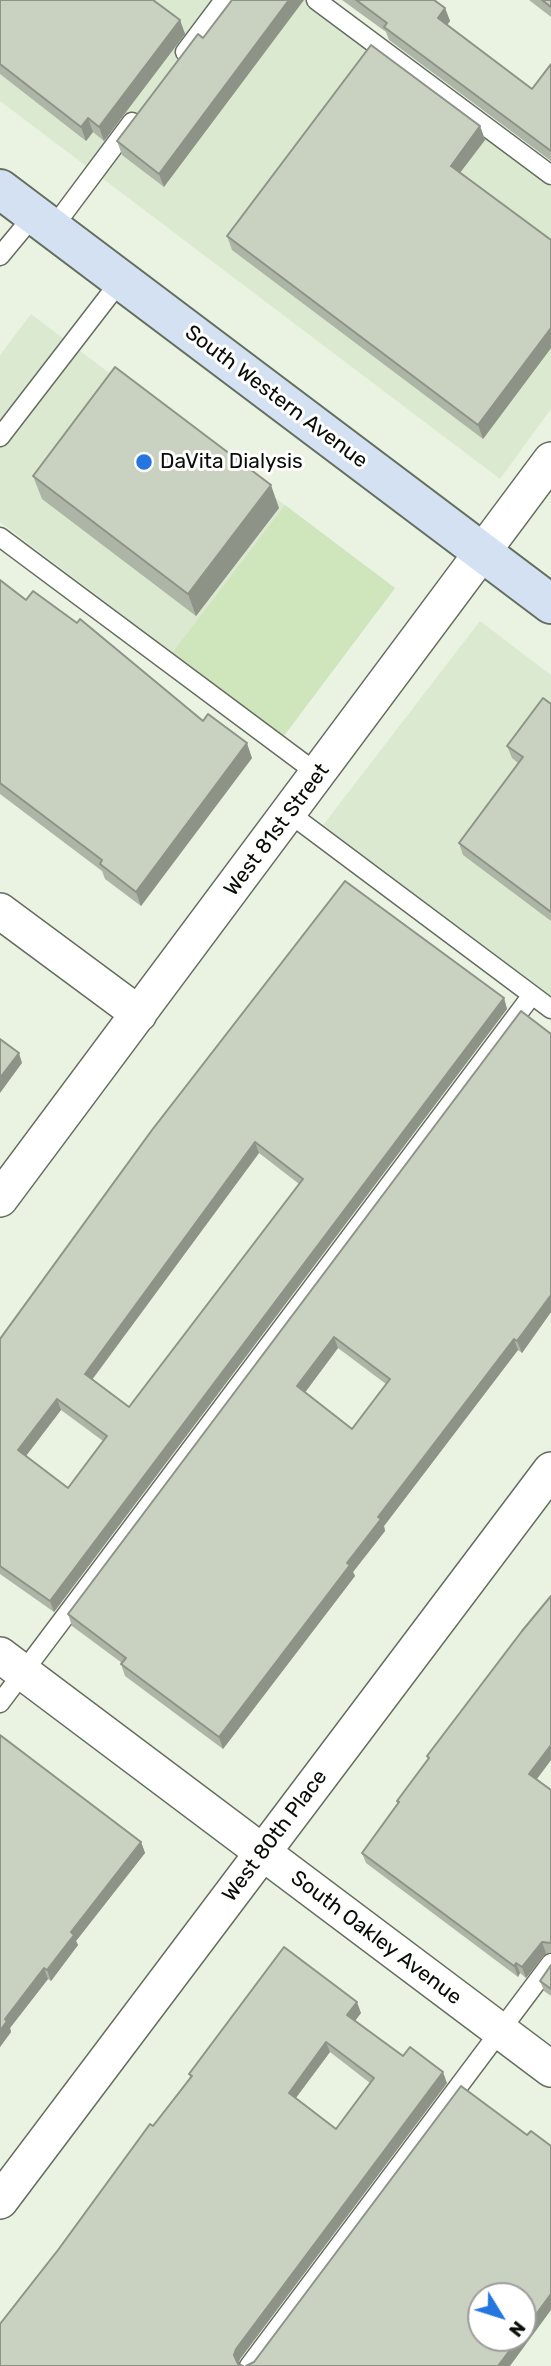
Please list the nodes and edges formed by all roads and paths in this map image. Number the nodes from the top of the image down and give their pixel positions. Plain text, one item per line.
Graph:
1 (224, 0) edge
2 (316, 0) edge
3 (175, 65) edge
4 (143, 108) edge
5 (551, 175) edge
6 (0, 189) edge
7 (43, 222) junction
8 (0, 256) edge
9 (121, 280) junction
10 (0, 437) edge
11 (551, 460) edge
12 (0, 537) edge
13 (483, 553) junction
14 (551, 604) edge
15 (318, 775) junction
16 (289, 813) junction
17 (0, 911) edge
18 (531, 995) junction
19 (551, 1009) edge
20 (139, 1014) junction
21 (0, 1199) edge
22 (551, 1471) edge
23 (11, 1664) edge
24 (0, 1703) edge
25 (262, 1853) junction
26 (551, 1963) edge
27 (500, 2031) junction
28 (551, 2068) edge
29 (0, 2201) edge
30 (249, 2366) edge

1 - 3 lane
2 - 5 lane
4 - 7 lane
6 - 7 main road, South Western Avenue
7 - 8 lane
7 - 9 main road, South Western Avenue
9 - 10 lane
9 - 13 main road, South Western Avenue
11 - 13 street, West 81st Street
12 - 15 lane
13 - 14 main road, South Western Avenue
13 - 15 street, West 81st Street
15 - 16 street, West 81st Street
16 - 18 lane
16 - 20 street, West 81st Street
17 - 20 street
18 - 19 lane
18 - 23 lane
20 - 21 street, West 81st Street
22 - 25 street, West 80th Place
23 - 24 lane
23 - 25 street, South Oakley Avenue
25 - 27 street, South Oakley Avenue
25 - 29 street, West 80th Place
26 - 27 lane
27 - 28 street, South Oakley Avenue
27 - 30 lane

